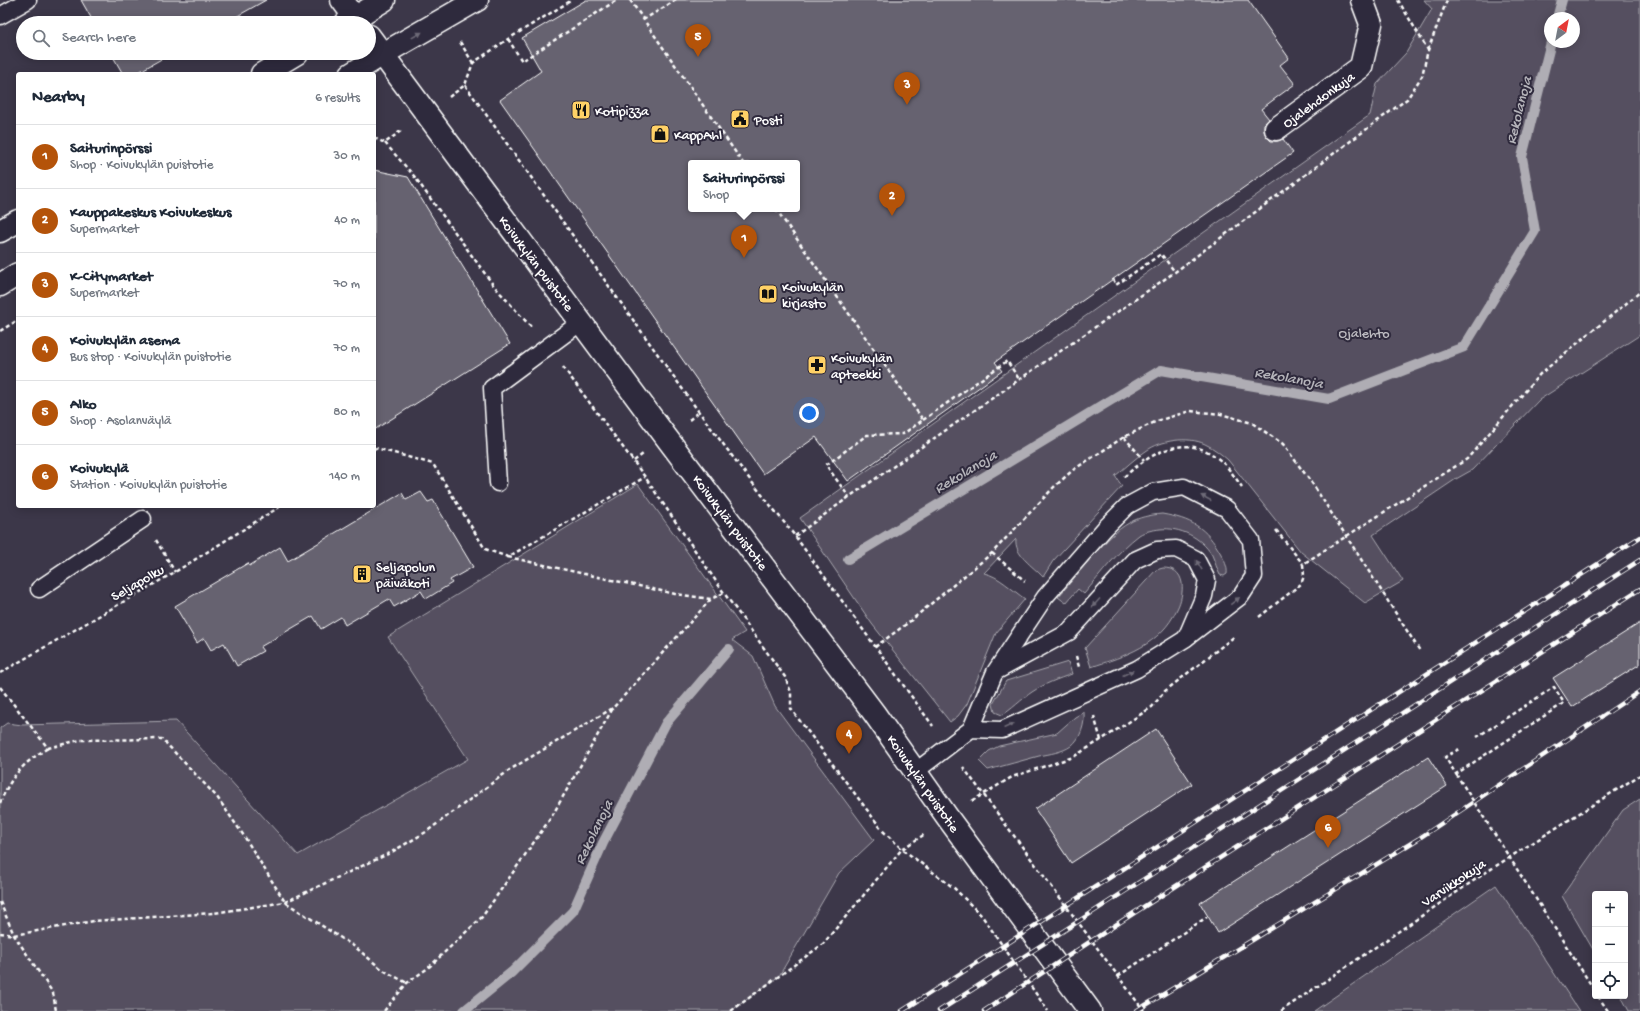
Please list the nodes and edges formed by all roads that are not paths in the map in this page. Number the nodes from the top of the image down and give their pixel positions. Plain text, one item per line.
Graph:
1 (28, 0) edge
2 (342, 0) edge
3 (384, 0) edge
4 (477, 0) edge
5 (1362, 0) edge
6 (0, 16) edge
7 (351, 16) edge
8 (361, 16) edge
9 (376, 45) edge
10 (383, 54) junction
11 (376, 58) edge
12 (285, 60) edge
13 (373, 60) edge
14 (265, 72) edge
15 (354, 72) edge
16 (1276, 129) dead end
17 (16, 222) edge
18 (0, 231) edge
19 (16, 275) edge
20 (0, 285) edge
21 (581, 322) junction
22 (498, 483) dead end
23 (143, 519) dead end
24 (39, 589) dead end
25 (1186, 639) junction
26 (995, 672) junction
27 (970, 729) junction
28 (916, 772) junction
29 (1090, 1011) edge

1 - 6 lane
2 - 7 street
3 - 8 street
10 -> 4 street
5 - 16 street, Ojalehdonkuja
9 - 10 street, Koivukylän puistotie
10 - 11 street
10 - 21 street, Koivukylän puistotie
12 - 14 street
13 - 15 street
17 - 18 street
19 - 20 street
21 - 22 lane
21 - 28 street, Koivukylän puistotie
23 - 24 lane
25 -> 26 lane
25 -> 26 lane
27 -> 25 lane
26 - 27 lane
27 - 28 lane
28 - 29 street, Koivukylän puistotie

